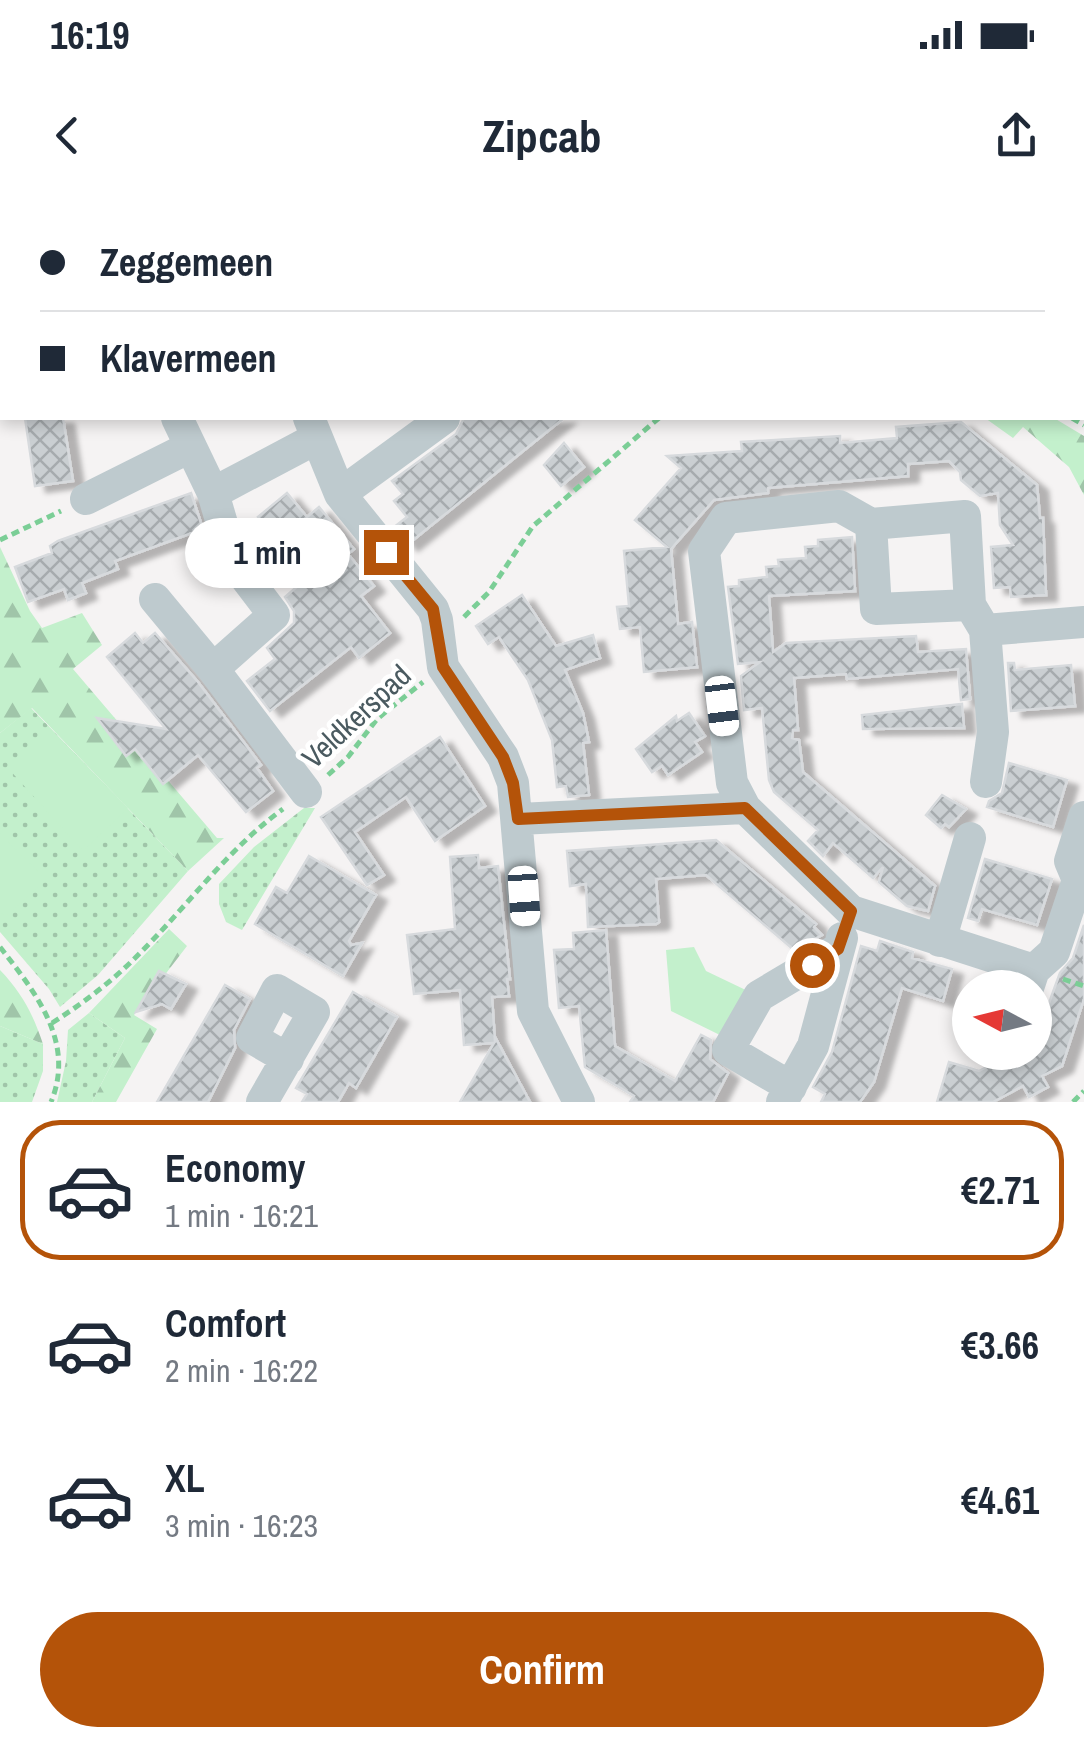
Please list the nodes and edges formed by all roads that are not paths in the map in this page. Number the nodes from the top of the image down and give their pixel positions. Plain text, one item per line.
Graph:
1 (441, 420) edge
2 (313, 428) edge
3 (184, 432) edge
4 (213, 493) junction
5 (340, 494) junction
6 (86, 499) road end
7 (870, 524) junction
8 (155, 599) dead end
9 (978, 617) junction
10 (1084, 622) edge
11 (214, 669) junction
12 (986, 782) dead end
13 (306, 792) road end
14 (745, 808) junction
15 (1084, 817) edge
16 (518, 819) junction
17 (970, 838) dead end
18 (851, 911) junction
19 (940, 940) junction
20 (838, 949) junction
21 (1012, 970) edge
22 (1038, 970) edge
23 (288, 1059) dead end
24 (786, 1094) edge
25 (574, 1100) edge
26 (262, 1102) edge

1 - 5 street
2 - 4 street
2 - 5 street
3 - 4 street
3 - 6 street
4 - 11 street
5 - 16 street
7 - 9 street
7 - 9 street
7 - 14 street
8 - 11 street
9 - 10 street
9 - 12 street
11 - 13 street
14 - 16 street
14 - 18 street
15 - 22 street
16 - 25 street
17 - 19 street
18 - 19 street
18 - 20 street
19 - 21 street
20 - 24 street
20 - 24 street
23 - 26 street

